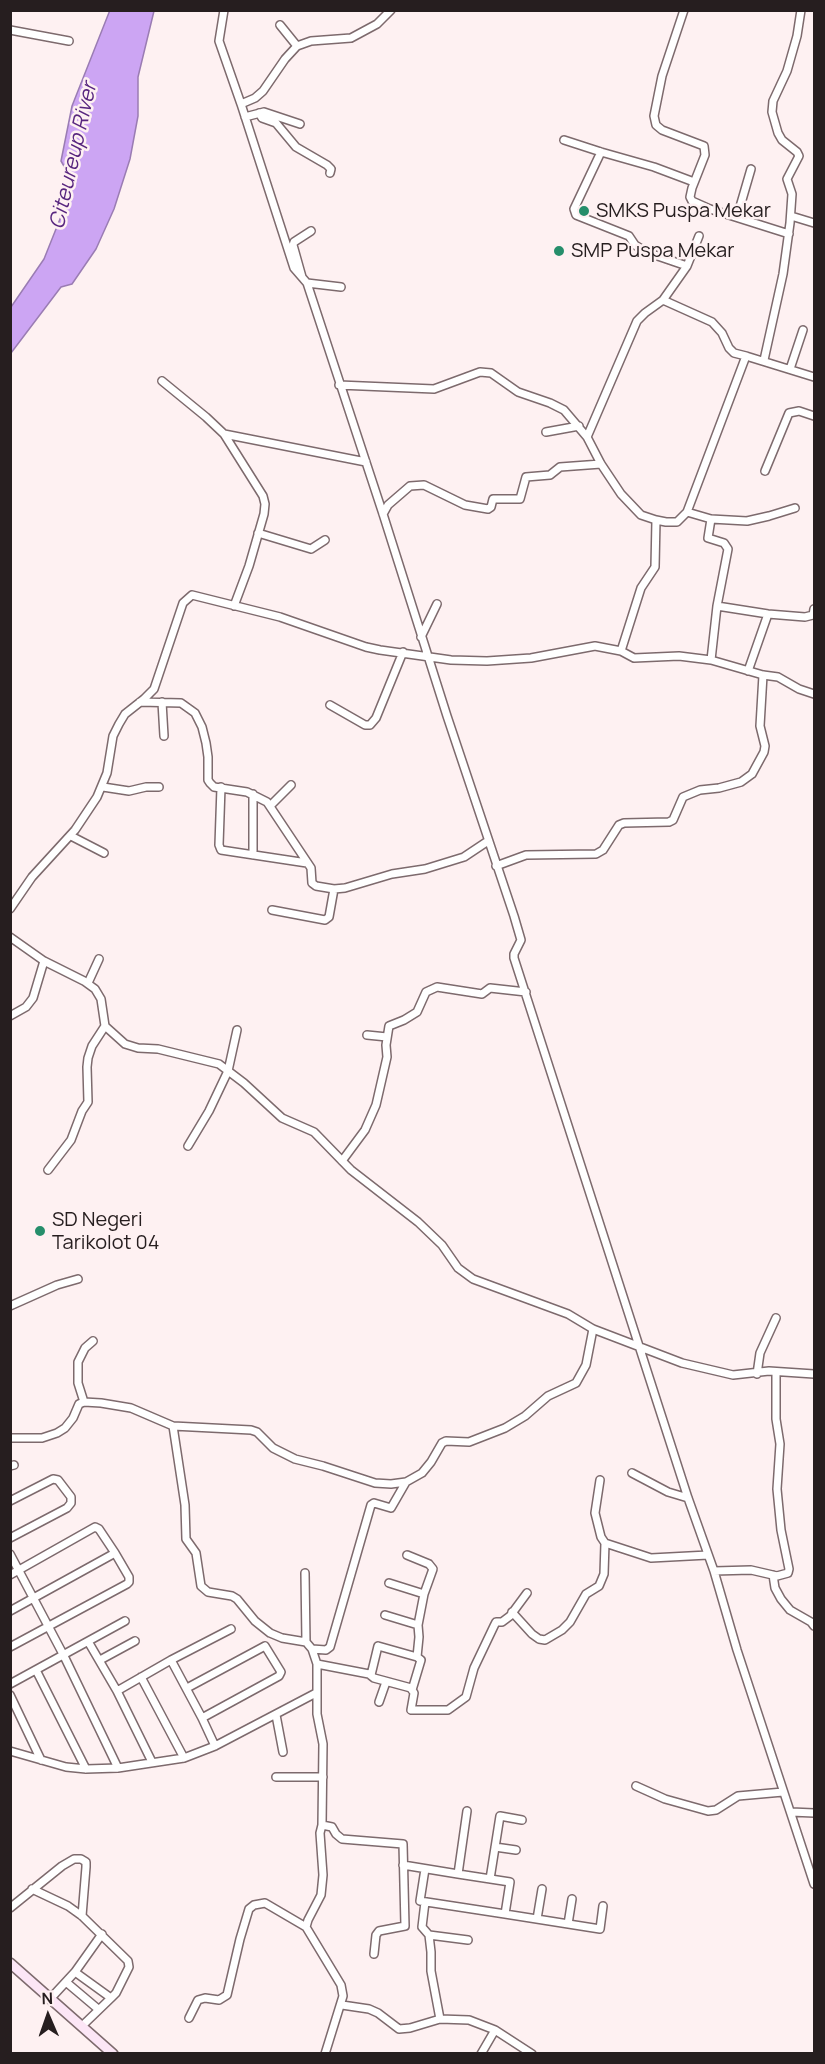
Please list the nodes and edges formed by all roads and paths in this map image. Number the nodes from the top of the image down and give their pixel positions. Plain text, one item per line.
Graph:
1 (224, 10) edge
2 (391, 10) edge
3 (684, 10) edge
4 (801, 10) edge
5 (280, 25) dead end
6 (10, 30) edge
7 (69, 41) dead end
8 (297, 46) junction
9 (241, 104) junction
10 (259, 113) junction
11 (245, 117) junction
12 (300, 124) dead end
13 (564, 140) dead end
14 (601, 152) junction
15 (751, 169) dead end
16 (330, 173) dead end
17 (694, 182) junction
18 (791, 216) junction
19 (737, 217) junction
20 (814, 223) edge
21 (311, 231) dead end
22 (789, 234) junction
23 (699, 236) dead end
24 (687, 266) junction
25 (305, 280) junction
26 (341, 286) dead end
27 (663, 300) junction
28 (803, 330) dead end
29 (746, 356) junction
30 (764, 360) junction
31 (790, 369) junction
32 (814, 377) edge
33 (162, 381) dead end
34 (339, 385) junction
35 (814, 416) edge
36 (579, 426) junction
37 (546, 432) dead end
38 (224, 434) junction
39 (587, 437) junction
40 (366, 462) junction
41 (601, 464) junction
42 (765, 471) dead end
43 (795, 508) dead end
44 (687, 512) junction
45 (383, 514) junction
46 (711, 519) junction
47 (656, 520) junction
48 (258, 533) junction
49 (325, 540) dead end
50 (436, 604) dead end
51 (234, 606) junction
52 (717, 606) junction
53 (814, 609) edge
54 (768, 614) junction
55 (421, 637) junction
56 (621, 651) junction
57 (403, 652) junction
58 (427, 656) junction
59 (711, 660) junction
60 (748, 671) junction
61 (763, 675) junction
62 (814, 694) edge
63 (140, 702) junction
64 (162, 702) junction
65 (330, 705) dead end
66 (164, 736) dead end
67 (291, 785) dead end
68 (103, 787) junction
69 (159, 788) dead end
70 (221, 788) junction
71 (253, 794) junction
72 (270, 806) junction
73 (71, 836) junction
74 (488, 841) junction
75 (104, 853) dead end
76 (253, 855) junction
77 (307, 863) junction
78 (496, 866) junction
79 (334, 889) junction
80 (10, 909) edge
81 (272, 910) dead end
82 (10, 937) edge
83 (99, 959) dead end
84 (44, 961) junction
85 (88, 983) junction
86 (526, 992) junction
87 (10, 1016) edge
88 (105, 1026) junction
89 (237, 1030) dead end
90 (367, 1035) dead end
91 (387, 1037) junction
92 (228, 1071) junction
93 (188, 1146) dead end
94 (342, 1161) junction
95 (48, 1170) dead end
96 (78, 1279) dead end
97 (10, 1306) edge
98 (776, 1318) dead end
99 (593, 1329) junction
100 (93, 1341) dead end
101 (640, 1348) junction
102 (777, 1372) junction
103 (758, 1374) junction
104 (814, 1374) edge
105 (84, 1402) junction
106 (173, 1426) junction
107 (10, 1438) edge
108 (632, 1473) dead end
109 (600, 1479) dead end
110 (406, 1482) junction
111 (688, 1498) junction
112 (10, 1501) edge
113 (10, 1538) edge
114 (605, 1544) junction
115 (115, 1553) junction
116 (10, 1554) edge
117 (407, 1555) dead end
118 (708, 1555) junction
119 (19, 1570) junction
120 (714, 1571) junction
121 (305, 1573) dead end
122 (10, 1575) edge
123 (773, 1575) junction
124 (388, 1583) dead end
125 (527, 1593) dead end
126 (424, 1594) junction
127 (33, 1599) junction
128 (10, 1611) edge
129 (512, 1612) junction
130 (385, 1615) dead end
131 (125, 1621) dead end
132 (418, 1624) junction
133 (47, 1626) junction
134 (814, 1626) edge
135 (231, 1629) dead end
136 (135, 1641) dead end
137 (306, 1642) junction
138 (89, 1643) junction
139 (10, 1647) edge
140 (312, 1650) junction
141 (64, 1656) junction
142 (417, 1657) junction
143 (100, 1660) junction
144 (171, 1660) junction
145 (317, 1664) junction
146 (36, 1670) junction
147 (371, 1676) junction
148 (141, 1677) junction
149 (386, 1682) junction
150 (10, 1684) edge
151 (187, 1688) junction
152 (117, 1690) junction
153 (412, 1690) junction
154 (316, 1694) junction
155 (10, 1695) edge
156 (379, 1702) dead end
157 (276, 1715) junction
158 (202, 1718) junction
159 (215, 1746) junction
160 (10, 1750) edge
161 (283, 1752) dead end
162 (184, 1758) junction
163 (41, 1760) junction
164 (152, 1762) junction
165 (118, 1768) junction
166 (86, 1769) junction
167 (276, 1777) dead end
168 (322, 1777) junction
169 (636, 1786) dead end
170 (783, 1792) junction
171 (468, 1811) dead end
172 (791, 1812) junction
173 (814, 1813) edge
174 (522, 1820) dead end
175 (322, 1825) junction
176 (495, 1847) junction
177 (516, 1850) dead end
178 (403, 1865) junction
179 (425, 1869) junction
180 (458, 1874) junction
181 (490, 1879) junction
182 (814, 1884) edge
183 (32, 1889) junction
184 (542, 1890) dead end
185 (572, 1899) dead end
186 (425, 1902) junction
187 (603, 1906) dead end
188 (10, 1908) edge
189 (505, 1914) junction
190 (82, 1916) junction
191 (537, 1919) junction
192 (568, 1924) junction
193 (306, 1927) junction
194 (102, 1934) junction
195 (429, 1935) junction
196 (468, 1940) dead end
197 (374, 1954) dead end
198 (10, 1963) edge
199 (75, 1972) junction
200 (66, 1983) junction
201 (111, 1998) junction
202 (50, 1999) junction
203 (342, 2005) junction
204 (98, 2009) junction
205 (189, 2018) dead end
206 (440, 2019) junction
207 (82, 2026) junction
208 (495, 2030) junction
209 (113, 2054) edge
210 (325, 2054) edge
211 (481, 2054) edge
212 (532, 2054) edge

1 - 9 street
2 - 8 street
3 - 17 street
4 - 18 street
5 - 8 street
6 - 7 street
8 - 9 street
9 - 11 street
10 - 11 street
10 - 12 street
10 - 16 street
11 - 25 street
13 - 14 street
14 - 17 street
14 - 24 street
15 - 19 street
17 - 19 street
18 - 20 street
18 - 22 street
19 - 22 street
21 - 25 street
22 - 30 street
23 - 24 street
24 - 27 street
25 - 26 street
25 - 34 street
27 - 29 street
27 - 39 street
28 - 31 street
29 - 30 street
29 - 44 street
30 - 31 street
31 - 32 street
33 - 38 street
34 - 36 street
34 - 40 street
35 - 42 street
36 - 37 street
36 - 39 street
38 - 40 street
38 - 48 street
39 - 41 street
40 - 45 street
41 - 45 street
41 - 47 street
43 - 46 street
44 - 46 street
44 - 47 street
45 - 55 street
46 - 52 street
47 - 56 street
48 - 49 street
48 - 51 street
50 - 55 street
51 - 57 street
51 - 63 street
52 - 54 street
52 - 59 street
53 - 54 street
54 - 60 street
55 - 58 street
56 - 58 street
56 - 59 street
57 - 58 street
57 - 65 street
58 - 74 street
59 - 60 street
60 - 61 street
61 - 62 street
61 - 78 street
63 - 64 street
63 - 68 street
64 - 66 street
64 - 70 street
67 - 72 street
68 - 69 street
68 - 73 street
70 - 71 street
70 - 76 street
71 - 72 street
71 - 76 street
72 - 77 street
73 - 75 street
73 - 80 street
74 - 78 street
74 - 79 street
76 - 77 street
77 - 79 street
78 - 86 street
79 - 81 street
82 - 84 street
83 - 85 street
84 - 85 street
84 - 87 street
85 - 88 street
86 - 91 street
86 - 101 street
88 - 92 street
88 - 95 street
89 - 92 street
90 - 91 street
91 - 94 street
92 - 93 street
92 - 94 street
94 - 99 street
96 - 97 street
98 - 103 street
99 - 101 street
99 - 110 street
100 - 105 street
101 - 103 street
101 - 111 street
102 - 103 street
102 - 104 street
102 - 123 street
105 - 106 street
105 - 107 street
106 - 110 street
106 - 137 street
108 - 111 street
109 - 114 street
110 - 140 street
111 - 118 street
112 - 113 street
114 - 118 street
114 - 129 street
115 - 119 street
115 - 127 street
115 - 133 street
116 - 119 street
117 - 126 street
118 - 120 street
119 - 122 street
119 - 127 street
120 - 123 street
120 - 170 street
121 - 137 street
123 - 134 street
124 - 126 street
125 - 129 street
126 - 132 street
127 - 128 street
127 - 133 street
129 - 153 street
130 - 132 street
131 - 138 street
132 - 142 street
133 - 139 street
133 - 141 street
135 - 144 street
136 - 143 street
137 - 140 street
138 - 141 street
138 - 143 street
140 - 145 street
141 - 146 street
141 - 165 street
142 - 147 street
142 - 153 street
143 - 152 street
144 - 148 street
144 - 151 street
145 - 147 street
145 - 154 street
146 - 150 street
146 - 166 street
147 - 149 street
148 - 152 street
148 - 162 street
149 - 153 street
149 - 156 street
151 - 158 street
151 - 158 street
152 - 164 street
154 - 157 street
154 - 168 street
155 - 163 street
157 - 159 street
157 - 161 street
158 - 159 street
159 - 162 street
160 - 163 street
162 - 164 street
163 - 166 street
164 - 165 street
165 - 166 street
167 - 168 street
168 - 175 street
169 - 170 street
170 - 172 street
171 - 180 street
172 - 173 street
172 - 182 street
174 - 176 street
175 - 178 street
175 - 193 street
176 - 177 street
176 - 181 street
178 - 179 street
178 - 197 street
179 - 180 street
179 - 186 street
180 - 181 street
181 - 189 street
183 - 188 street
183 - 190 street
183 - 190 street
184 - 191 street
185 - 192 street
186 - 189 street
186 - 195 street
187 - 192 street
189 - 191 street
190 - 194 street
191 - 192 street
193 - 203 street
193 - 205 street
194 - 199 street
194 - 201 street
195 - 196 street
195 - 206 street
198 - 202 main road
199 - 200 street
199 - 201 street
200 - 202 street
200 - 204 street
201 - 204 street
202 - 207 main road
203 - 206 street
203 - 210 street
204 - 207 street
206 - 208 street
207 - 209 main road
208 - 211 street
208 - 212 street

